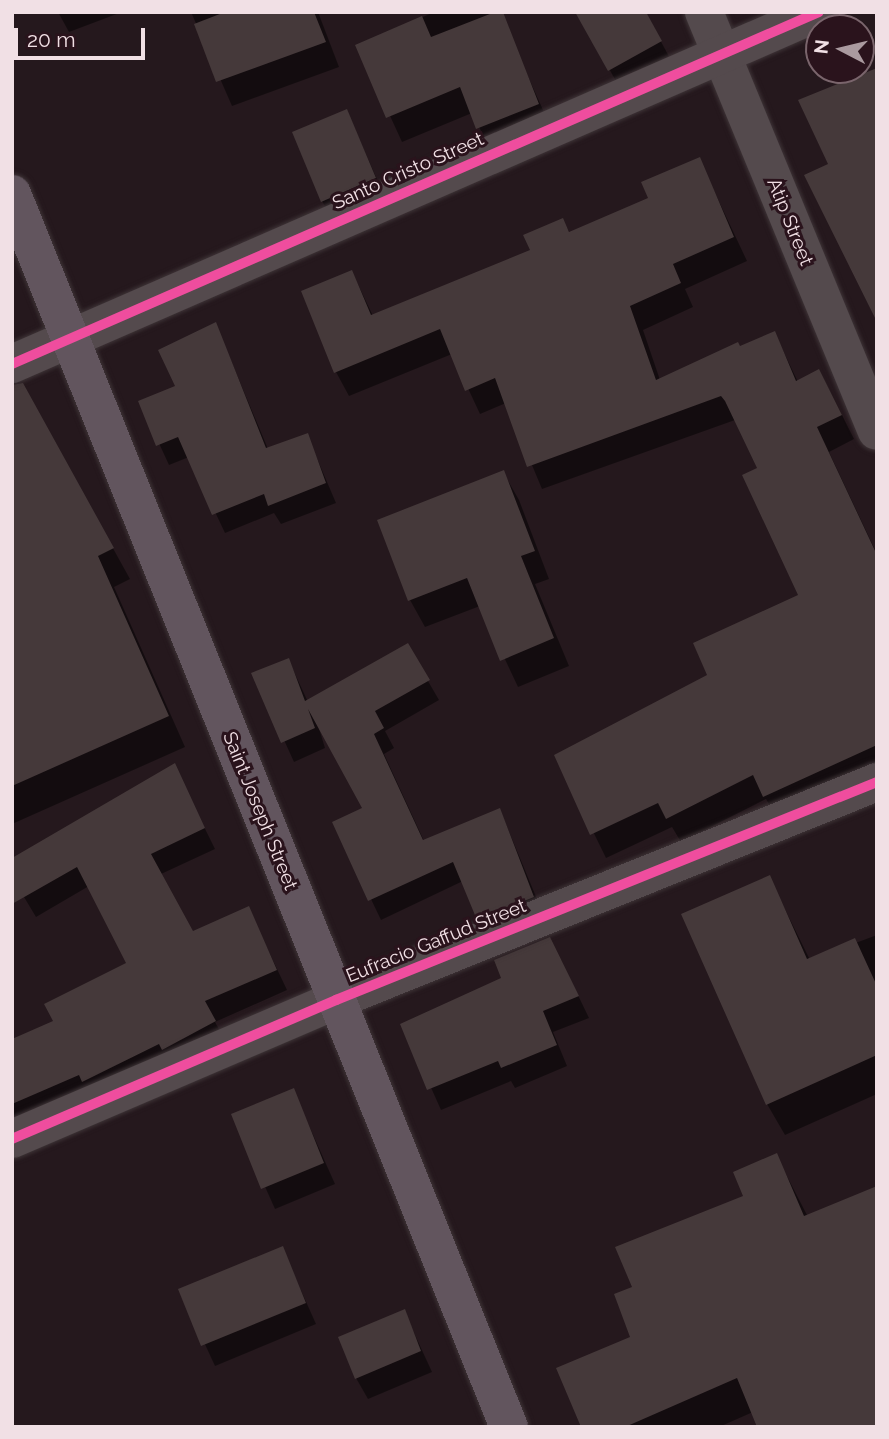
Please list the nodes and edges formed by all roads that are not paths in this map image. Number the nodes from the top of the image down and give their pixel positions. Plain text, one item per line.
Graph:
1 (704, 12) edge
2 (819, 12) edge
3 (721, 52) junction
4 (12, 194) edge
5 (71, 338) junction
6 (12, 363) edge
7 (877, 431) edge
8 (877, 782) edge
9 (336, 1000) junction
10 (12, 1139) edge
11 (509, 1427) edge

1 - 3 street, Atip Street
2 - 3 street, Santo Cristo Street
3 - 5 street, Santo Cristo Street
3 - 7 street, Atip Street
4 - 5 main road, Saint Joseph Street
5 - 6 street, Santo Cristo Street
5 - 9 main road, Saint Joseph Street
8 - 9 street, Eufracio Gaffud Street
9 - 10 street, Eufracio Gaffud Street
9 - 11 main road, Saint Joseph Street

